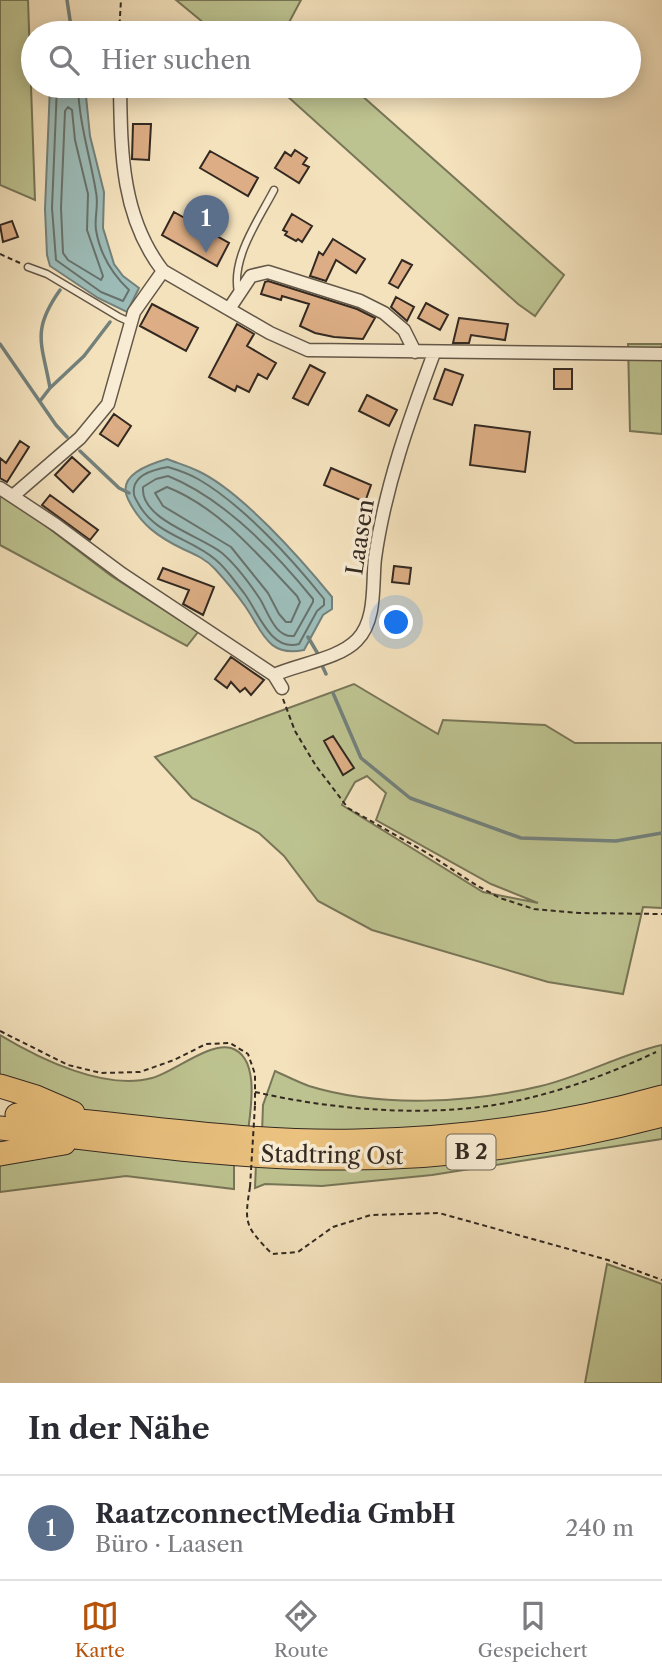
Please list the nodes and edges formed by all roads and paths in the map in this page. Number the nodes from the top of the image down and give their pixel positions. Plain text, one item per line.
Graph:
1 (121, 0) edge
2 (120, 21) edge
3 (120, 98) edge
4 (274, 190) dead end
5 (0, 254) edge
6 (27, 267) joint
7 (163, 271) junction
8 (238, 294) junction
9 (229, 310) junction
10 (132, 322) junction
11 (415, 352) junction
12 (434, 353) junction
13 (662, 354) edge
14 (0, 488) edge
15 (13, 495) junction
16 (274, 675) junction
17 (282, 688) joint
18 (662, 914) edge
19 (0, 1031) edge
20 (656, 1052) dead end
21 (0, 1086) edge
22 (255, 1092) junction
23 (662, 1097) edge
24 (0, 1114) edge
25 (662, 1115) edge
26 (0, 1128) edge
27 (92, 1130) junction
28 (0, 1154) edge
29 (662, 1280) edge

1 - 2 path
3 - 7 street
4 - 8 lane
5 - 6 path
6 - 10 lane
7 - 9 street
7 - 10 street
8 - 9 street
8 - 11 street
9 - 11 street
10 - 15 street
11 - 12 street
12 - 13 street
12 - 16 street, Laasen
14 - 15 street
15 - 16 street
16 - 17 street
17 - 18 path
19 - 22 path
20 - 22 path
21 - 27 highway, B 2
22 - 29 path, bridge
23 - 27 highway, Stadtring Ost / B 2
24 - 27 highway, Stadtring Ost / B 2
25 - 27 highway, Stadtring Ost / B 2
26 - 27 highway, Stadtring Ost / B 2
27 - 28 highway, B 2

